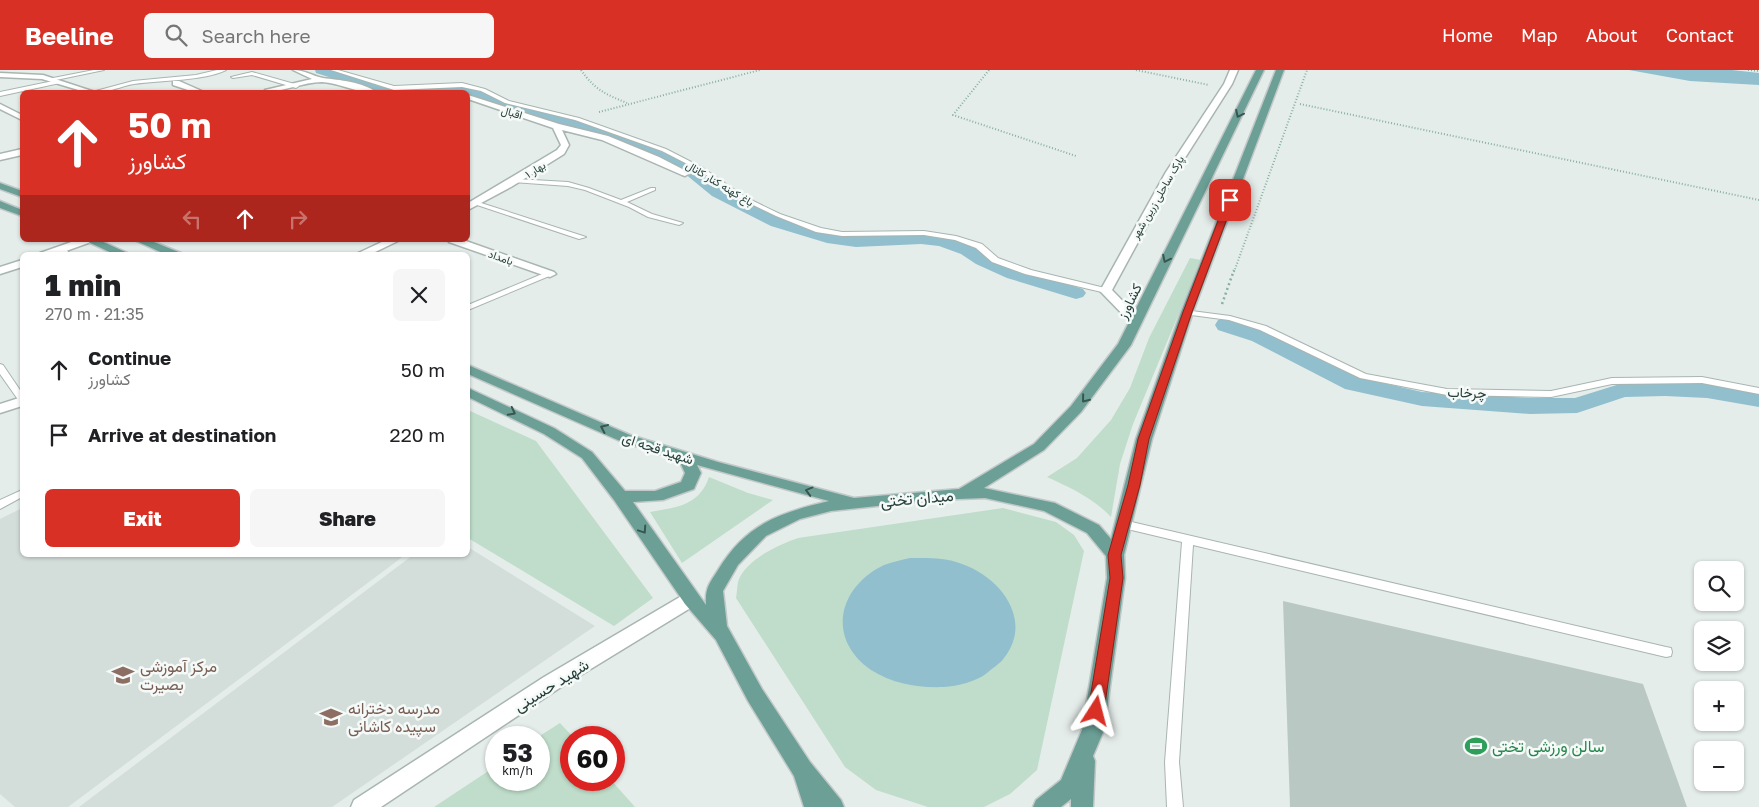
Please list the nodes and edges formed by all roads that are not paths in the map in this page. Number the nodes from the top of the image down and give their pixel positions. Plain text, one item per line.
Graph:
1 (102, 70) edge
2 (224, 70) edge
3 (297, 70) edge
4 (333, 70) edge
5 (1234, 70) edge
6 (1260, 70) edge
7 (1280, 70) edge
8 (161, 73) dead end
9 (0, 75) edge
10 (233, 77) dead end
11 (54, 80) junction
12 (154, 80) junction
13 (320, 80) junction
14 (176, 83) dead end
15 (296, 86) junction
16 (85, 90) edge
17 (105, 90) edge
18 (195, 90) edge
19 (277, 90) edge
20 (365, 90) edge
21 (0, 94) edge
22 (470, 98) edge
23 (0, 106) edge
24 (20, 117) edge
25 (574, 118) junction
26 (556, 126) junction
27 (20, 152) edge
28 (0, 157) edge
29 (684, 160) junction
30 (668, 165) junction
31 (685, 173) dead end
32 (516, 181) junction
33 (0, 186) edge
34 (653, 189) dead end
35 (20, 193) edge
36 (622, 202) junction
37 (0, 204) edge
38 (472, 205) edge
39 (20, 213) edge
40 (679, 223) dead end
41 (582, 237) dead end
42 (84, 242) edge
43 (93, 242) edge
44 (144, 242) edge
45 (390, 242) edge
46 (459, 242) edge
47 (64, 252) edge
48 (118, 252) edge
49 (169, 252) edge
50 (367, 252) edge
51 (20, 264) edge
52 (0, 271) edge
53 (550, 274) joint
54 (1106, 291) junction
55 (470, 307) edge
56 (1188, 312) junction
57 (1136, 321) junction
58 (0, 367) edge
59 (470, 370) edge
60 (1759, 391) edge
61 (470, 393) edge
62 (20, 397) edge
63 (20, 401) edge
64 (0, 409) edge
65 (686, 457) junction
66 (20, 494) edge
67 (963, 494) junction
68 (620, 496) junction
69 (857, 503) junction
70 (0, 505) edge
71 (1123, 524) junction
72 (1188, 539) junction
73 (1115, 555) junction
74 (691, 599) junction
75 (728, 645) junction
76 (1666, 652) dead end
77 (1084, 751) junction
78 (802, 769) junction
79 (362, 807) edge
80 (815, 807) edge
81 (833, 807) edge
82 (1044, 807) edge
83 (1082, 807) edge
84 (1175, 807) edge

1 - 11 lane
2 - 12 lane
3 - 13 street
4 - 25 lane, باغ کهنه کنار کانال
5 - 54 street, پارک ساحلی زرین شهر
6 -> 57 main road, کشاورز
7 - 56 main road
8 - 12 lane
9 - 11 street
10 - 15 lane
11 - 16 street
11 - 21 lane
12 - 17 lane
13 - 15 street
13 - 20 street
14 - 18 street
15 - 19 street
22 - 26 street, اقبال
23 - 24 street
25 - 26 street
25 - 29 lane, باغ کهنه کنار کانال
26 - 30 street, اقبال
26 - 32 street, بهار ۱
27 - 28 street
29 - 30 street
29 - 54 lane, باغ کهنه کنار کانال
30 - 31 street, اقبال
32 - 36 lane
32 - 38 street, بهار ۱
33 - 35 main road
34 - 36 lane
36 - 40 lane
37 - 39 main road
38 - 41 lane
42 - 47 street
43 - 48 main road
44 - 49 main road
45 - 50 street
46 - 53 street, بامداد
51 - 52 street
53 - 55 lane
54 - 57 street
56 - 60 lane, چرخاب
56 - 71 main road
57 -> 67 main road, کشاورز
58 - 62 lane
65 -> 59 main road, شهید قجه ای
61 -> 68 main road
63 - 64 street
65 - 68 main road
69 -> 65 main road, شهید قجه ای
66 - 70 lane
67 - 69 main road, میدان تختی
67 - 73 main road, میدان تختی
68 -> 74 main road
69 - 75 main road, میدان تختی
71 - 72 lane
71 - 73 main road
72 - 76 lane
72 - 84 lane
73 - 77 main road
74 - 75 main road
74 - 79 street, شهید حسینی
75 - 78 main road, میدان تختی
77 - 82 main road
77 - 83 main road
78 - 80 main road
78 - 81 main road, میدان تختی

